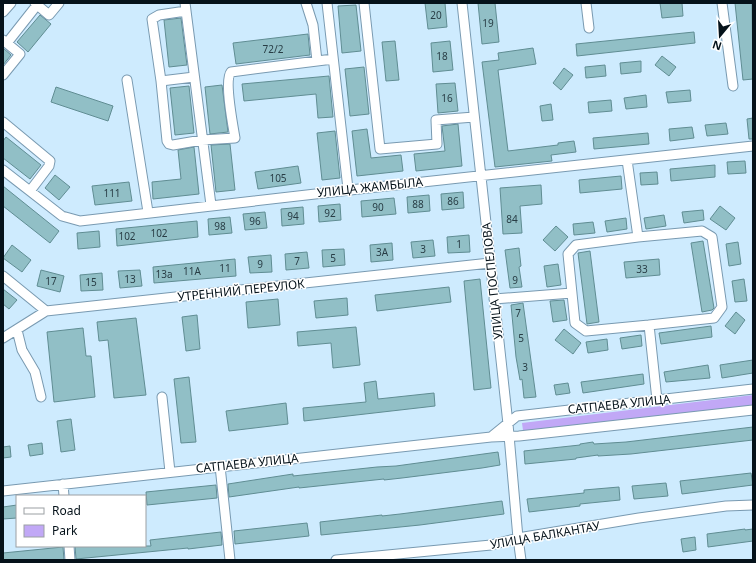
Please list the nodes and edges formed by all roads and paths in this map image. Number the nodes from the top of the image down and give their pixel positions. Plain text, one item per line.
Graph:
1 (11, 3) edge
2 (59, 3) edge
3 (306, 3) edge
4 (327, 3) edge
5 (364, 3) edge
6 (462, 3) edge
7 (586, 3) edge
8 (722, 3) edge
9 (36, 4) edge
10 (186, 7) edge
11 (3, 12) edge
12 (589, 28) dead end
13 (5, 41) edge
14 (333, 59) junction
15 (317, 62) junction
16 (3, 75) edge
17 (194, 77) junction
18 (127, 80) dead end
19 (162, 81) junction
20 (733, 86) dead end
21 (474, 117) junction
22 (3, 122) edge
23 (202, 140) junction
24 (753, 146) edge
25 (627, 160) junction
26 (3, 170) edge
27 (480, 176) junction
28 (348, 189) junction
29 (30, 191) junction
30 (211, 205) junction
31 (148, 212) junction
32 (638, 237) junction
33 (490, 263) junction
34 (3, 276) edge
35 (572, 293) junction
36 (494, 299) junction
37 (46, 311) junction
38 (649, 325) junction
39 (17, 330) junction
40 (3, 338) edge
41 (753, 388) edge
42 (41, 396) dead end
43 (162, 397) dead end
44 (657, 400) junction
45 (753, 410) edge
46 (508, 424) junction
47 (491, 437) junction
48 (508, 437) junction
49 (220, 466) junction
50 (170, 472) junction
51 (63, 484) junction
52 (3, 491) edge
53 (64, 495) edge
54 (753, 505) edge
55 (518, 538) junction
56 (69, 547) edge
57 (70, 560) edge
58 (230, 560) edge
59 (336, 560) edge
60 (521, 560) edge

1 - 11 street
2 - 9 street
3 - 15 street
4 - 14 street
5 - 21 street
6 - 21 street, УЛИЦА ПОСПЕЛОВА
7 - 12 street
8 - 20 street
9 - 13 street
10 - 17 street
10 - 19 street
13 - 16 street
14 - 15 street
14 - 28 street
15 - 23 street
17 - 19 street
17 - 23 street
18 - 31 street
19 - 23 street
21 - 27 street, УЛИЦА ПОСПЕЛОВА
22 - 29 street
23 - 30 street
24 - 25 street, УЛИЦА ЖАМБЫЛА
25 - 27 street, УЛИЦА ЖАМБЫЛА
25 - 32 street
26 - 29 street, УЛИЦА ЖАМБЫЛА
27 - 28 street, УЛИЦА ЖАМБЫЛА
27 - 33 street, УЛИЦА ПОСПЕЛОВА
28 - 30 street, УЛИЦА ЖАМБЫЛА
29 - 31 street, УЛИЦА ЖАМБЫЛА
30 - 31 street, УЛИЦА ЖАМБЫЛА
32 - 35 street
32 - 38 street
33 - 36 street, УЛИЦА ПОСПЕЛОВА
33 - 37 street, УТРЕННИЙ ПЕРЕУЛОК
34 - 37 street
35 - 36 street
35 - 38 street
36 - 46 street, УЛИЦА ПОСПЕЛОВА
37 - 39 street
38 - 44 street
39 - 40 street
39 - 42 street
41 - 44 street, САТПАЕВА УЛИЦА
43 - 50 street
44 - 46 street, САТПАЕВА УЛИЦА
45 - 48 street, САТПАЕВА УЛИЦА
46 - 47 street, САТПАЕВА УЛИЦА
46 - 48 street, УЛИЦА ПОСПЕЛОВА
47 - 48 street, САТПАЕВА УЛИЦА
47 - 49 street, САТПАЕВА УЛИЦА
48 - 55 street, УЛИЦА ПОСПЕЛОВА
49 - 50 street, САТПАЕВА УЛИЦА
49 - 58 street
50 - 51 street, САТПАЕВА УЛИЦА
51 - 52 street, САТПАЕВА УЛИЦА
51 - 53 street
54 - 55 street, УЛИЦА БАЛКАНТАУ
55 - 59 street, УЛИЦА БАЛКАНТАУ
55 - 60 street, УЛИЦА ПОСПЕЛОВА
56 - 57 street

